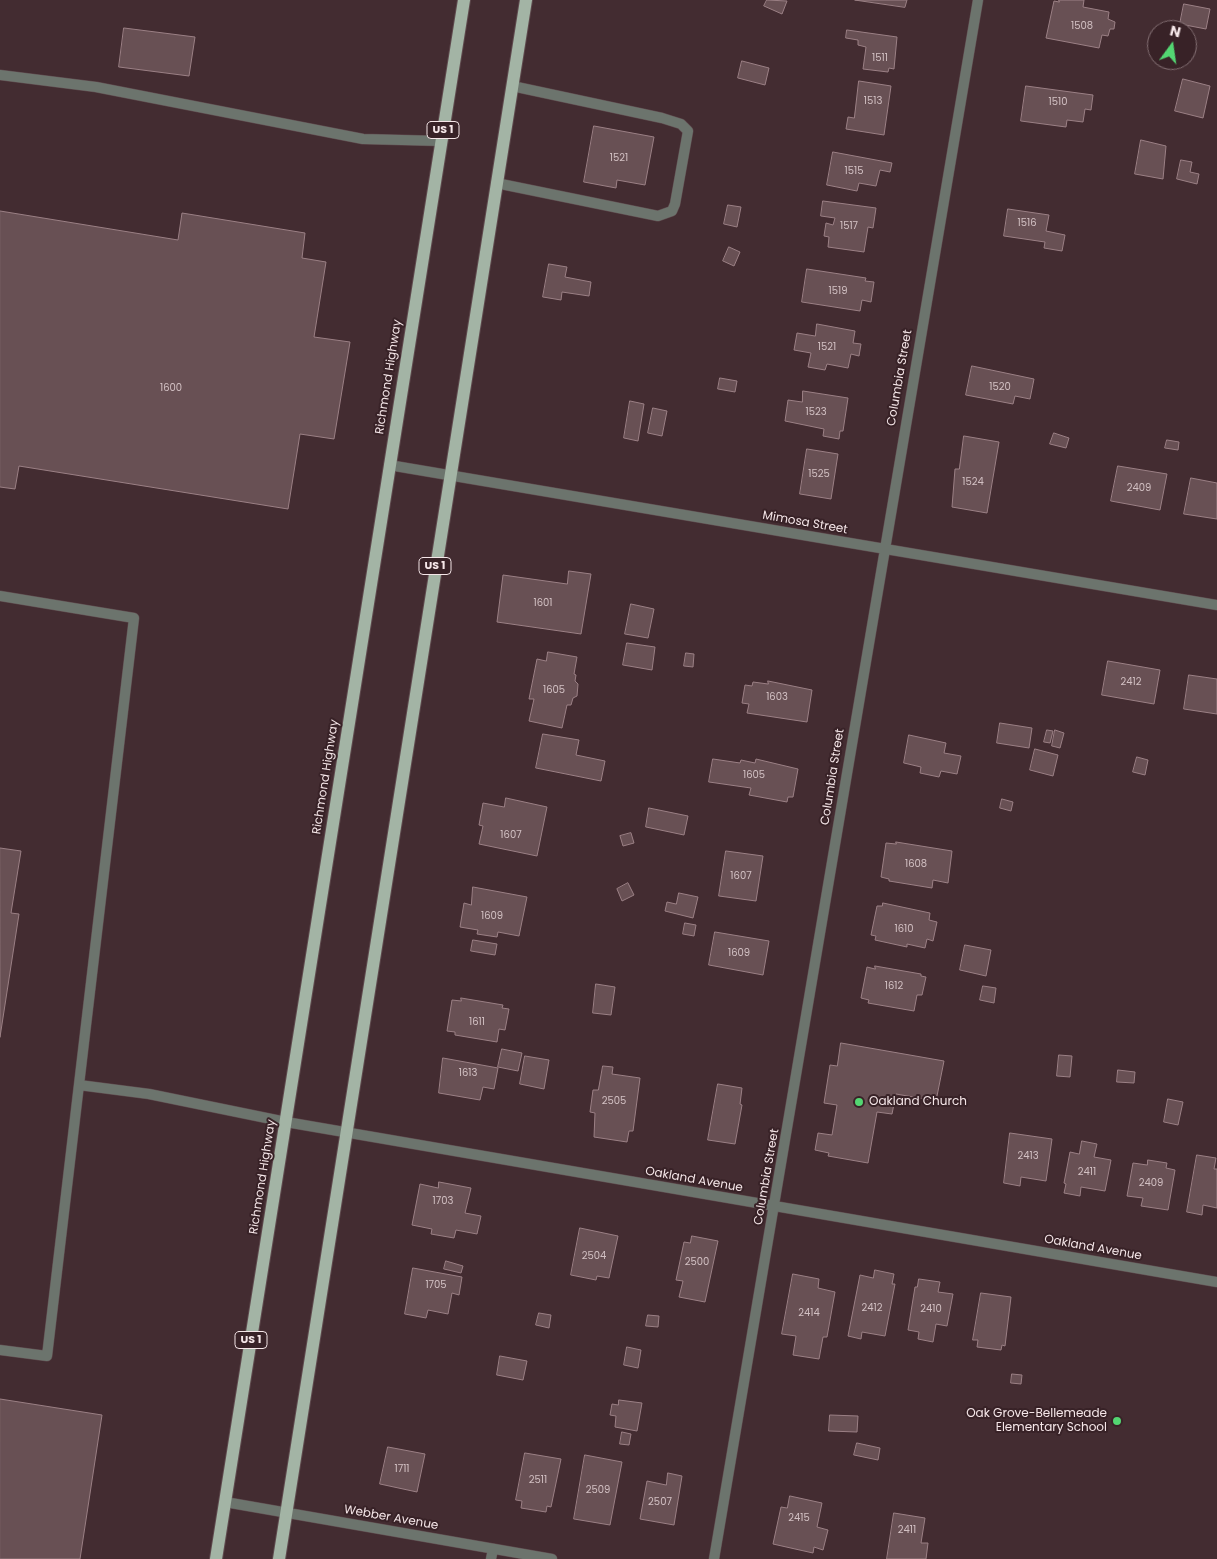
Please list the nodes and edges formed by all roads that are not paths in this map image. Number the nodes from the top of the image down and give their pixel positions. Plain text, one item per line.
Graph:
1 (464, 0) edge
2 (526, 0) edge
3 (978, 0) edge
4 (0, 75) edge
5 (512, 86) junction
6 (441, 141) junction
7 (496, 183) junction
8 (389, 465) junction
9 (449, 475) junction
10 (884, 549) junction
11 (0, 596) edge
12 (1217, 605) edge
13 (79, 1085) junction
14 (286, 1122) junction
15 (346, 1132) junction
16 (775, 1206) junction
17 (1217, 1282) edge
18 (0, 1350) edge
19 (225, 1502) junction
20 (286, 1512) junction
21 (492, 1554) edge
22 (216, 1559) edge
23 (279, 1559) edge
24 (552, 1559) edge
25 (714, 1559) edge

1 - 6 main road, Richmond Highway / US 1
2 - 5 main road, US 1
3 - 10 street, Columbia Street
4 - 6 street
5 - 7 main road, US 1
5 - 7 street
6 - 8 main road, Richmond Highway / US 1
7 - 9 main road, US 1
8 - 9 street, Mimosa Street
8 - 14 main road, Richmond Highway / US 1
9 - 10 street, Mimosa Street
9 - 15 main road, US 1
10 - 12 street, Mimosa Street
10 - 16 street, Columbia Street
11 - 13 street
13 - 14 street, Oakland Avenue
13 - 18 street
14 - 15 street, Oakland Avenue
14 - 19 main road, Richmond Highway / US 1
15 - 16 street, Oakland Avenue
15 - 20 main road, US 1
16 - 17 street, Oakland Avenue
16 - 25 street, Columbia Street
19 - 20 street, Webber Avenue
19 - 22 main road, Richmond Highway / US 1
20 - 21 street, Webber Avenue
20 - 23 main road, US 1
21 - 24 street, Webber Avenue

